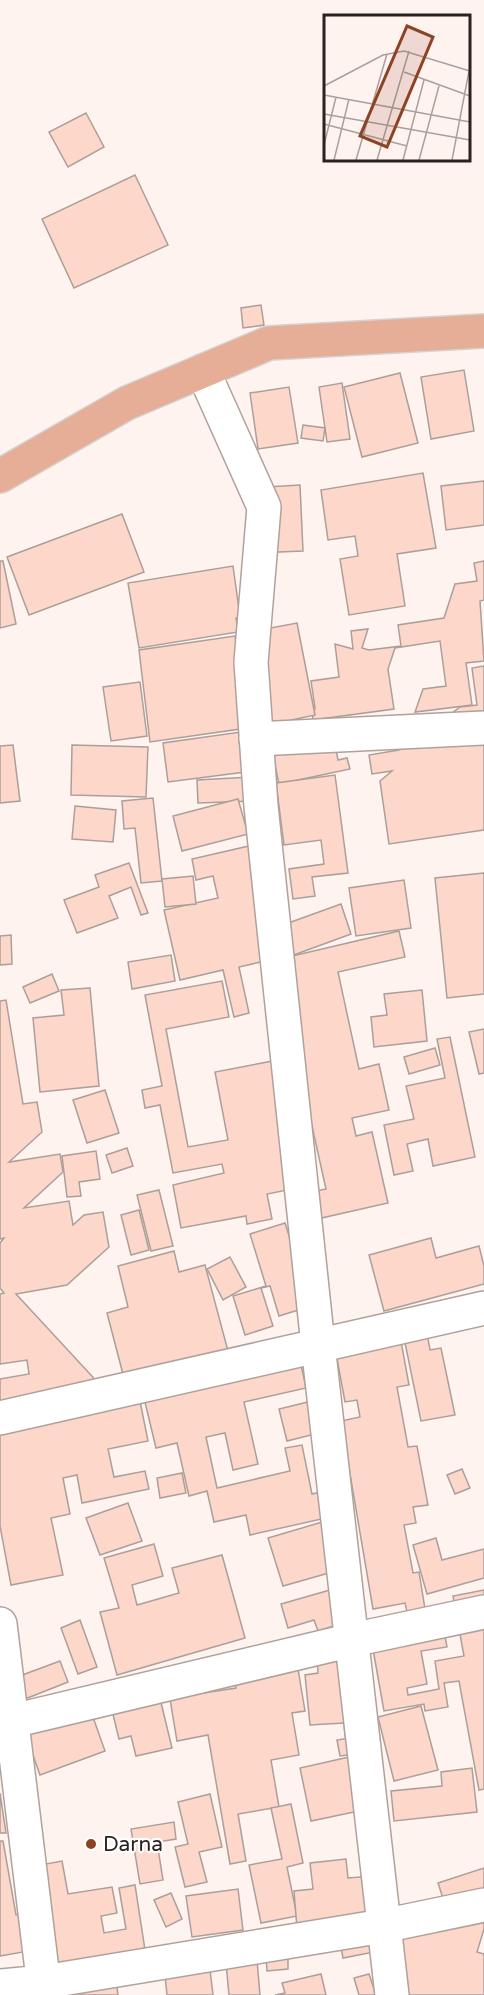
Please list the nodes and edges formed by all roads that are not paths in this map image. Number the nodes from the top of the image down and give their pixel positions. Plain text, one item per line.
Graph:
1 (484, 331) edge
2 (203, 371) junction
3 (0, 476) edge
4 (484, 728) edge
5 (256, 739) junction
6 (484, 1308) edge
7 (318, 1345) junction
8 (0, 1418) edge
9 (484, 1612) edge
10 (0, 1624) edge
11 (352, 1640) junction
12 (6, 1722) edge
13 (484, 1905) edge
14 (383, 1926) junction
15 (0, 1986) edge
16 (45, 1988) edge
17 (392, 1995) edge

1 - 2 main road
2 - 3 main road
2 - 5 street
4 - 5 street
5 - 7 street
6 - 7 street
7 - 8 street
7 - 11 street
9 - 11 street
10 - 12 street
11 - 12 street
11 - 14 street
12 - 16 street
13 - 14 street
14 - 16 street
14 - 17 street
15 - 16 street

